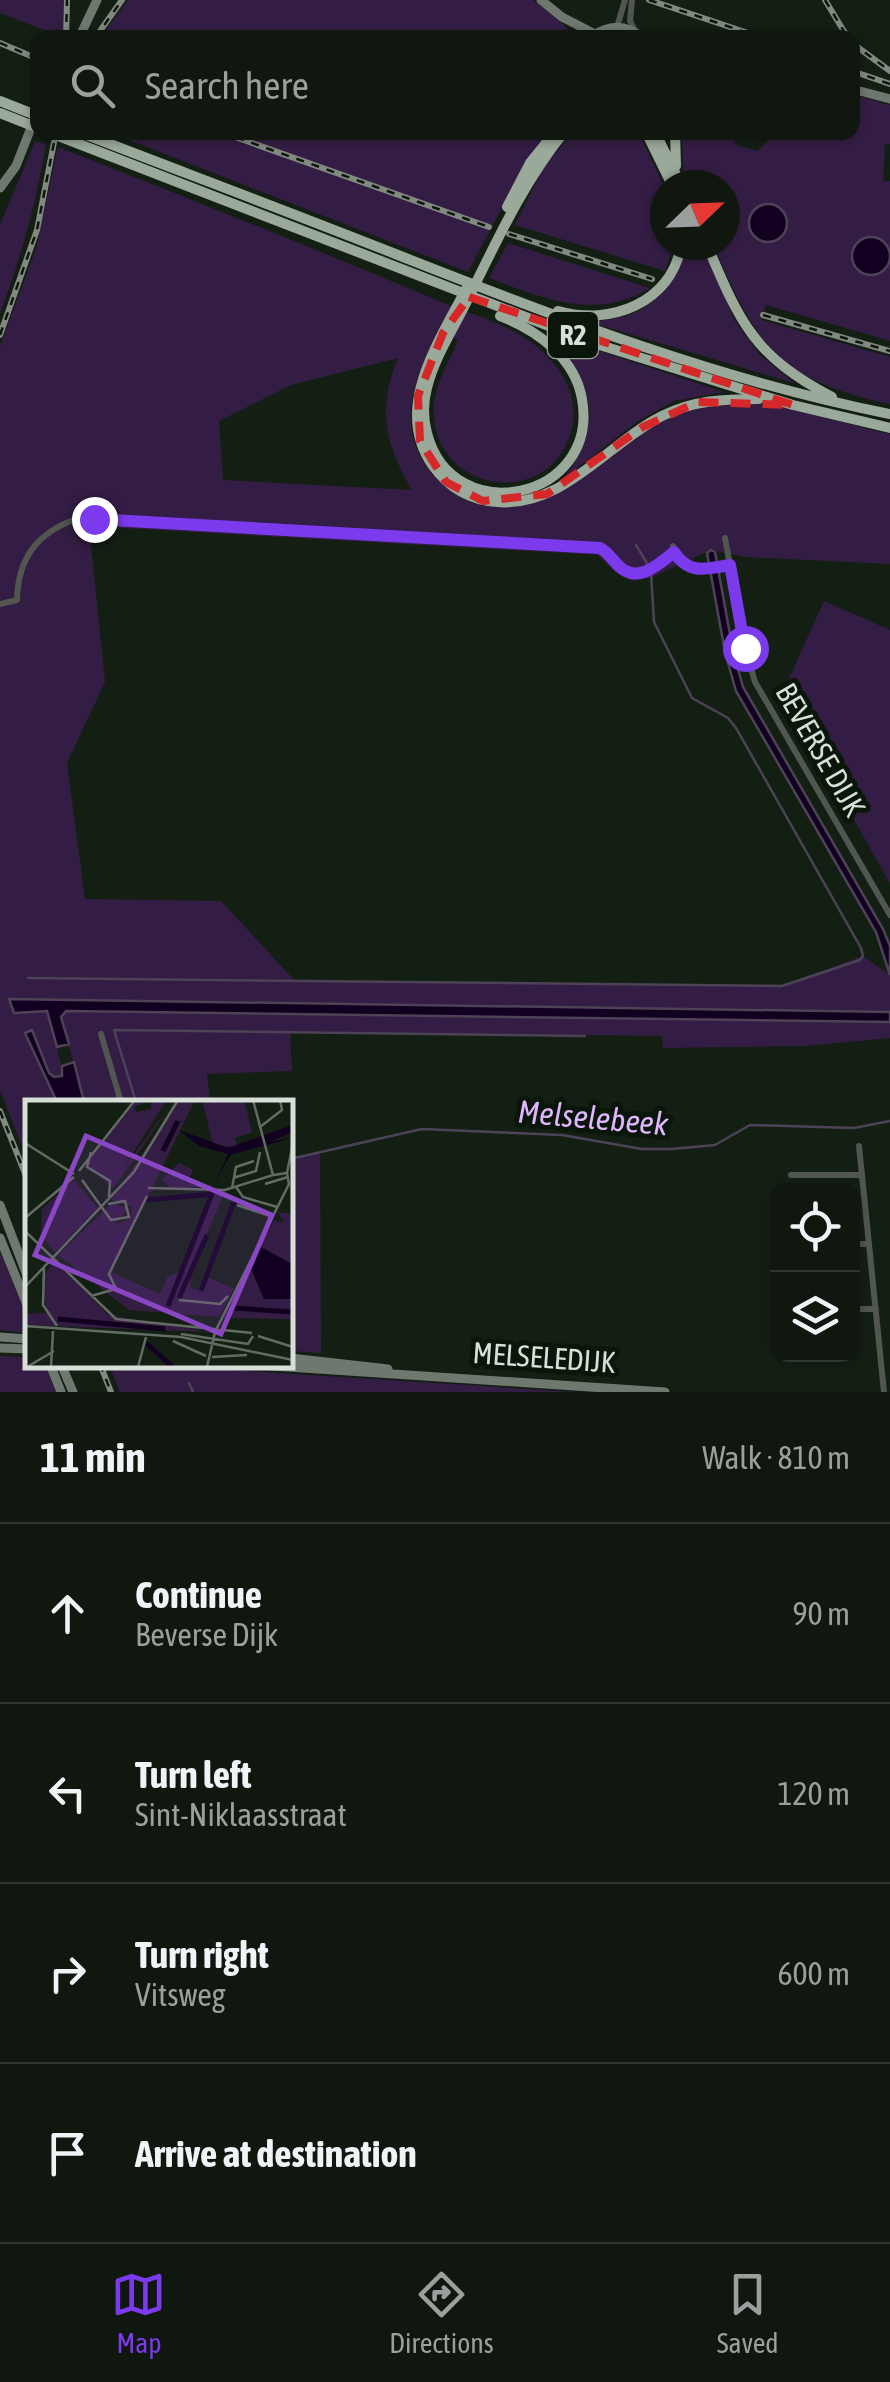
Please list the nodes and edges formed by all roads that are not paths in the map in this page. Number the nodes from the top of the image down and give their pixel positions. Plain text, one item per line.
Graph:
1 (97, 0) edge
2 (541, 0) edge
3 (628, 2) edge
4 (562, 17) junction
5 (617, 27) junction
6 (82, 30) edge
7 (573, 30) edge
8 (583, 30) edge
9 (609, 30) edge
10 (625, 30) edge
11 (636, 30) edge
12 (860, 91) edge
13 (890, 99) edge
14 (0, 101) edge
15 (30, 110) edge
16 (0, 113) edge
17 (30, 125) edge
18 (30, 131) edge
19 (81, 140) edge
20 (82, 140) edge
21 (549, 140) edge
22 (557, 140) edge
23 (651, 140) edge
24 (658, 140) edge
25 (676, 140) edge
26 (669, 170) edge
27 (671, 170) edge
28 (677, 170) edge
29 (12, 173) junction
30 (0, 188) edge
31 (0, 198) edge
32 (491, 246) junction
33 (357, 254) junction
34 (677, 260) edge
35 (713, 260) edge
36 (457, 280) junction
37 (447, 334) junction
38 (793, 405) junction
39 (851, 406) junction
40 (890, 414) edge
41 (890, 428) edge
42 (726, 538) dead end
43 (730, 565) junction
44 (0, 604) edge
45 (890, 916) edge
46 (101, 1034) dead end
47 (120, 1100) edge
48 (859, 1146) dead end
49 (791, 1175) dead end
50 (862, 1175) junction
51 (0, 1205) edge
52 (0, 1238) edge
53 (860, 1244) edge
54 (869, 1244) junction
55 (25, 1270) edge
56 (25, 1300) edge
57 (860, 1309) edge
58 (876, 1309) junction
59 (0, 1338) edge
60 (25, 1344) edge
61 (25, 1344) edge
62 (0, 1348) edge
63 (292, 1358) edge
64 (51, 1367) edge
65 (62, 1367) edge
66 (292, 1367) edge
67 (420, 1374) junction
68 (61, 1392) edge
69 (73, 1392) edge
70 (665, 1392) edge
71 (884, 1392) edge

1 - 6 main road
2 - 4 main road
3 - 5 street
3 - 11 street
4 - 7 main road
4 - 8 main road
5 - 9 main road
5 - 10 main road
12 - 13 main road
14 - 15 highway
16 - 17 highway
18 - 29 main road
19 - 33 highway, R2
20 - 36 highway, R2
21 - 32 highway
22 - 32 highway
23 - 26 highway
24 - 27 highway
25 - 28 highway
29 - 30 main road
29 - 31 main road
32 - 37 highway
33 - 37 highway
33 - 38 highway, R2
34 - 36 highway
35 - 39 highway
36 - 39 highway, R2
37 - 38 highway
38 - 41 highway, R2
39 - 40 highway, R2
42 - 43 street, BEVERSE DIJK
43 - 44 street
43 - 45 street, BEVERSE DIJK
46 - 47 street
48 - 50 street
49 - 50 street
50 - 54 street
51 - 55 main road
52 - 56 main road
53 - 54 street
54 - 58 street
57 - 58 street
58 - 71 street
59 - 60 main road
61 - 62 main road
63 - 67 main road, MELSELEDIJK
64 - 68 main road
65 - 69 main road
66 - 67 main road, MELSELEDIJK
67 - 70 main road, MELSELEDIJK

